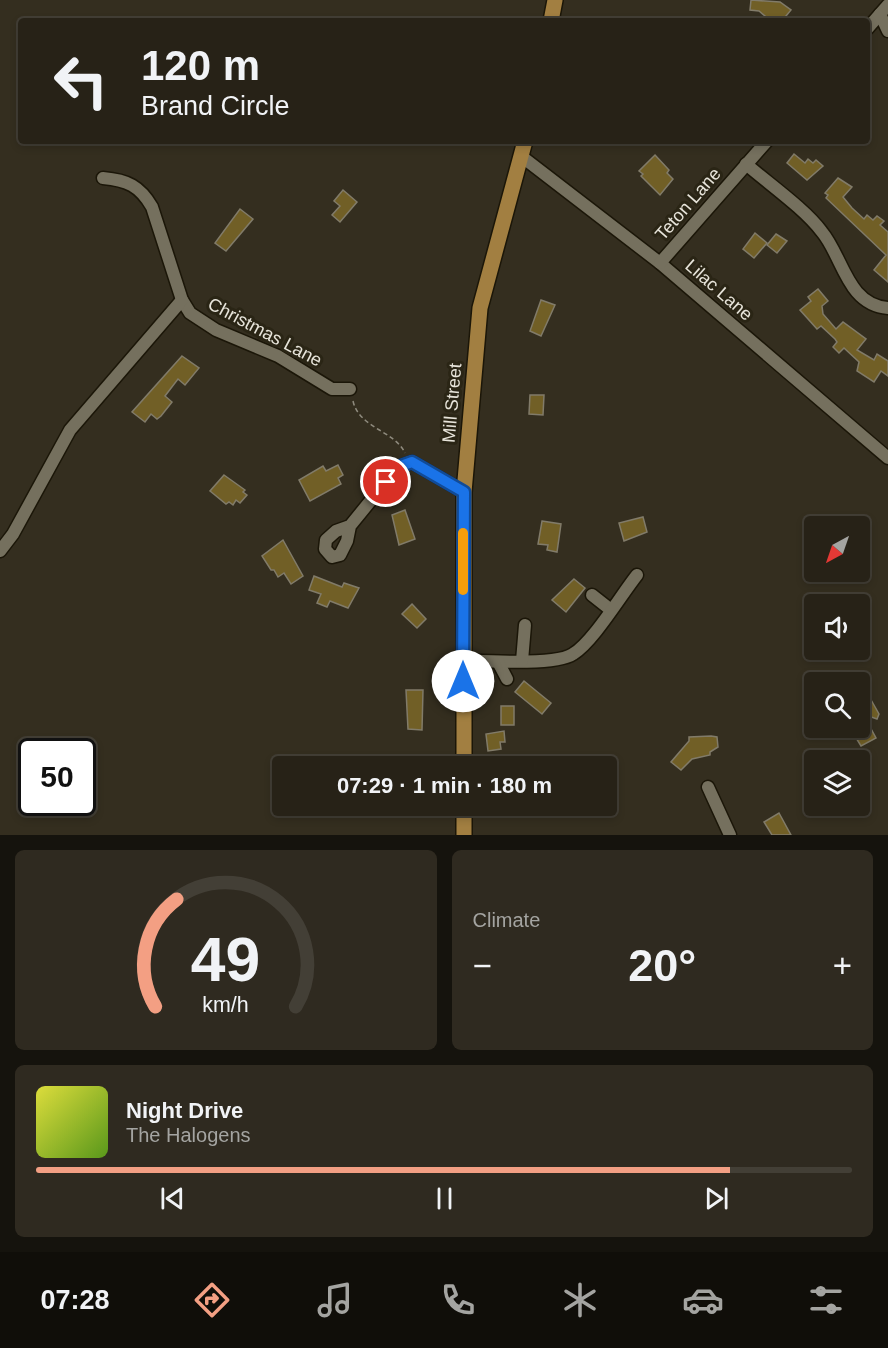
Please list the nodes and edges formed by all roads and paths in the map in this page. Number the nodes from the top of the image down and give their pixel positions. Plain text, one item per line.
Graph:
1 (555, 0) edge
2 (884, 10) edge
3 (552, 18) edge
4 (870, 26) edge
5 (888, 31) edge
6 (764, 144) edge
7 (523, 148) edge
8 (746, 164) junction
9 (103, 178) dead end
10 (660, 263) junction
11 (182, 300) junction
12 (888, 308) edge
13 (350, 389) joint
14 (888, 458) edge
15 (408, 463) junction
16 (464, 492) junction
17 (350, 526) dead end
18 (0, 551) edge
19 (637, 575) dead end
20 (592, 595) dead end
21 (610, 610) junction
22 (525, 625) dead end
23 (463, 660) junction
24 (498, 662) junction
25 (522, 662) junction
26 (507, 679) dead end
27 (464, 756) edge
28 (708, 788) dead end
29 (464, 816) edge
30 (464, 835) edge
31 (730, 835) edge

1 - 3 main road
2 - 4 street
2 - 5 street
6 - 8 street, Teton Lane
7 - 10 street, Lilac Lane
7 - 16 main road, Mill Street
8 - 10 street, Teton Lane
8 - 12 street
9 - 11 street, Christmas Lane
10 - 14 street, Lilac Lane
11 - 13 street, Christmas Lane
11 - 18 street
13 - 15 path
15 - 16 street
15 - 17 street
16 - 23 main road, Mill Street
19 - 21 street
20 - 21 street
21 - 25 street
22 - 25 street
23 - 24 street
23 - 27 main road, Mill Street
24 - 25 street
24 - 26 street
28 - 31 street
29 - 30 main road

